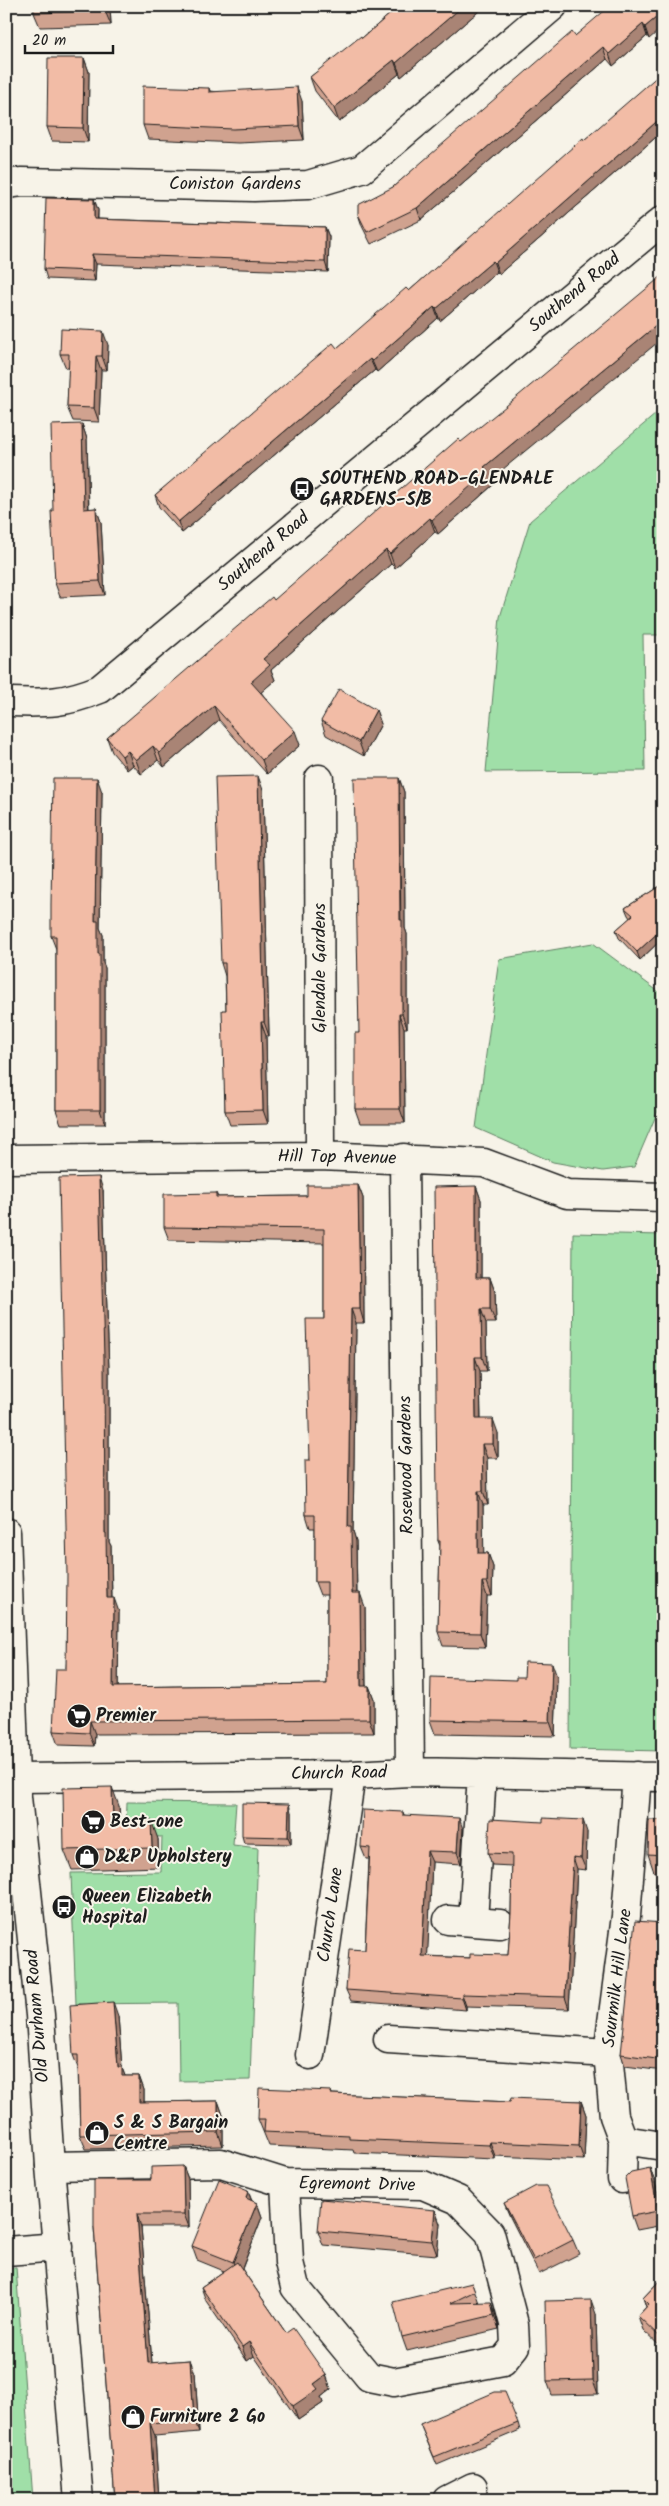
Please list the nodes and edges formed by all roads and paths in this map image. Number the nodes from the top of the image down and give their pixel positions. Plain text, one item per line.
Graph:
1 (553, 6) edge
2 (6, 184) edge
3 (663, 220) edge
4 (6, 702) edge
5 (320, 779) dead end
6 (320, 1156) junction
7 (404, 1158) junction
8 (6, 1159) edge
9 (660, 1189) edge
10 (6, 1532) edge
11 (410, 1772) junction
12 (482, 1773) junction
13 (351, 1775) junction
14 (650, 1776) edge
15 (11, 1778) edge
16 (500, 1924) dead end
17 (388, 2039) dead end
18 (608, 2052) junction
19 (310, 2055) dead end
20 (623, 2140) junction
21 (663, 2146) edge
22 (50, 2166) junction
23 (622, 2179) dead end
24 (285, 2183) junction
25 (58, 2247) junction
26 (6, 2250) edge
27 (473, 2487) dead end
28 (79, 2500) edge
29 (447, 2500) edge

1 - 2 street, Coniston Gardens
3 - 4 street, Southend Road
5 - 6 street, Glendale Gardens
6 - 7 street, Hill Top Avenue
6 - 8 street, Hill Top Avenue
7 - 9 street, Hill Top Avenue
7 - 11 street, Rosewood Gardens
10 - 15 street, Old Durham Road
11 - 12 street, Church Road
11 - 13 street, Church Road
12 - 14 street, Church Road
12 - 16 street
13 - 15 street, Church Road
13 - 19 street, Church Lane
14 - 18 street, Sourmilk Hill Lane
15 - 22 street, Old Durham Road
17 - 18 street
18 - 20 street, Sourmilk Hill Lane
20 - 21 street
20 - 23 street, Sourmilk Hill Lane
22 - 24 street, Egremont Drive
22 - 25 street, Old Durham Road
24 - 24 street, Egremont Drive
25 - 26 street
25 - 28 street, Old Durham Road
27 - 29 street

